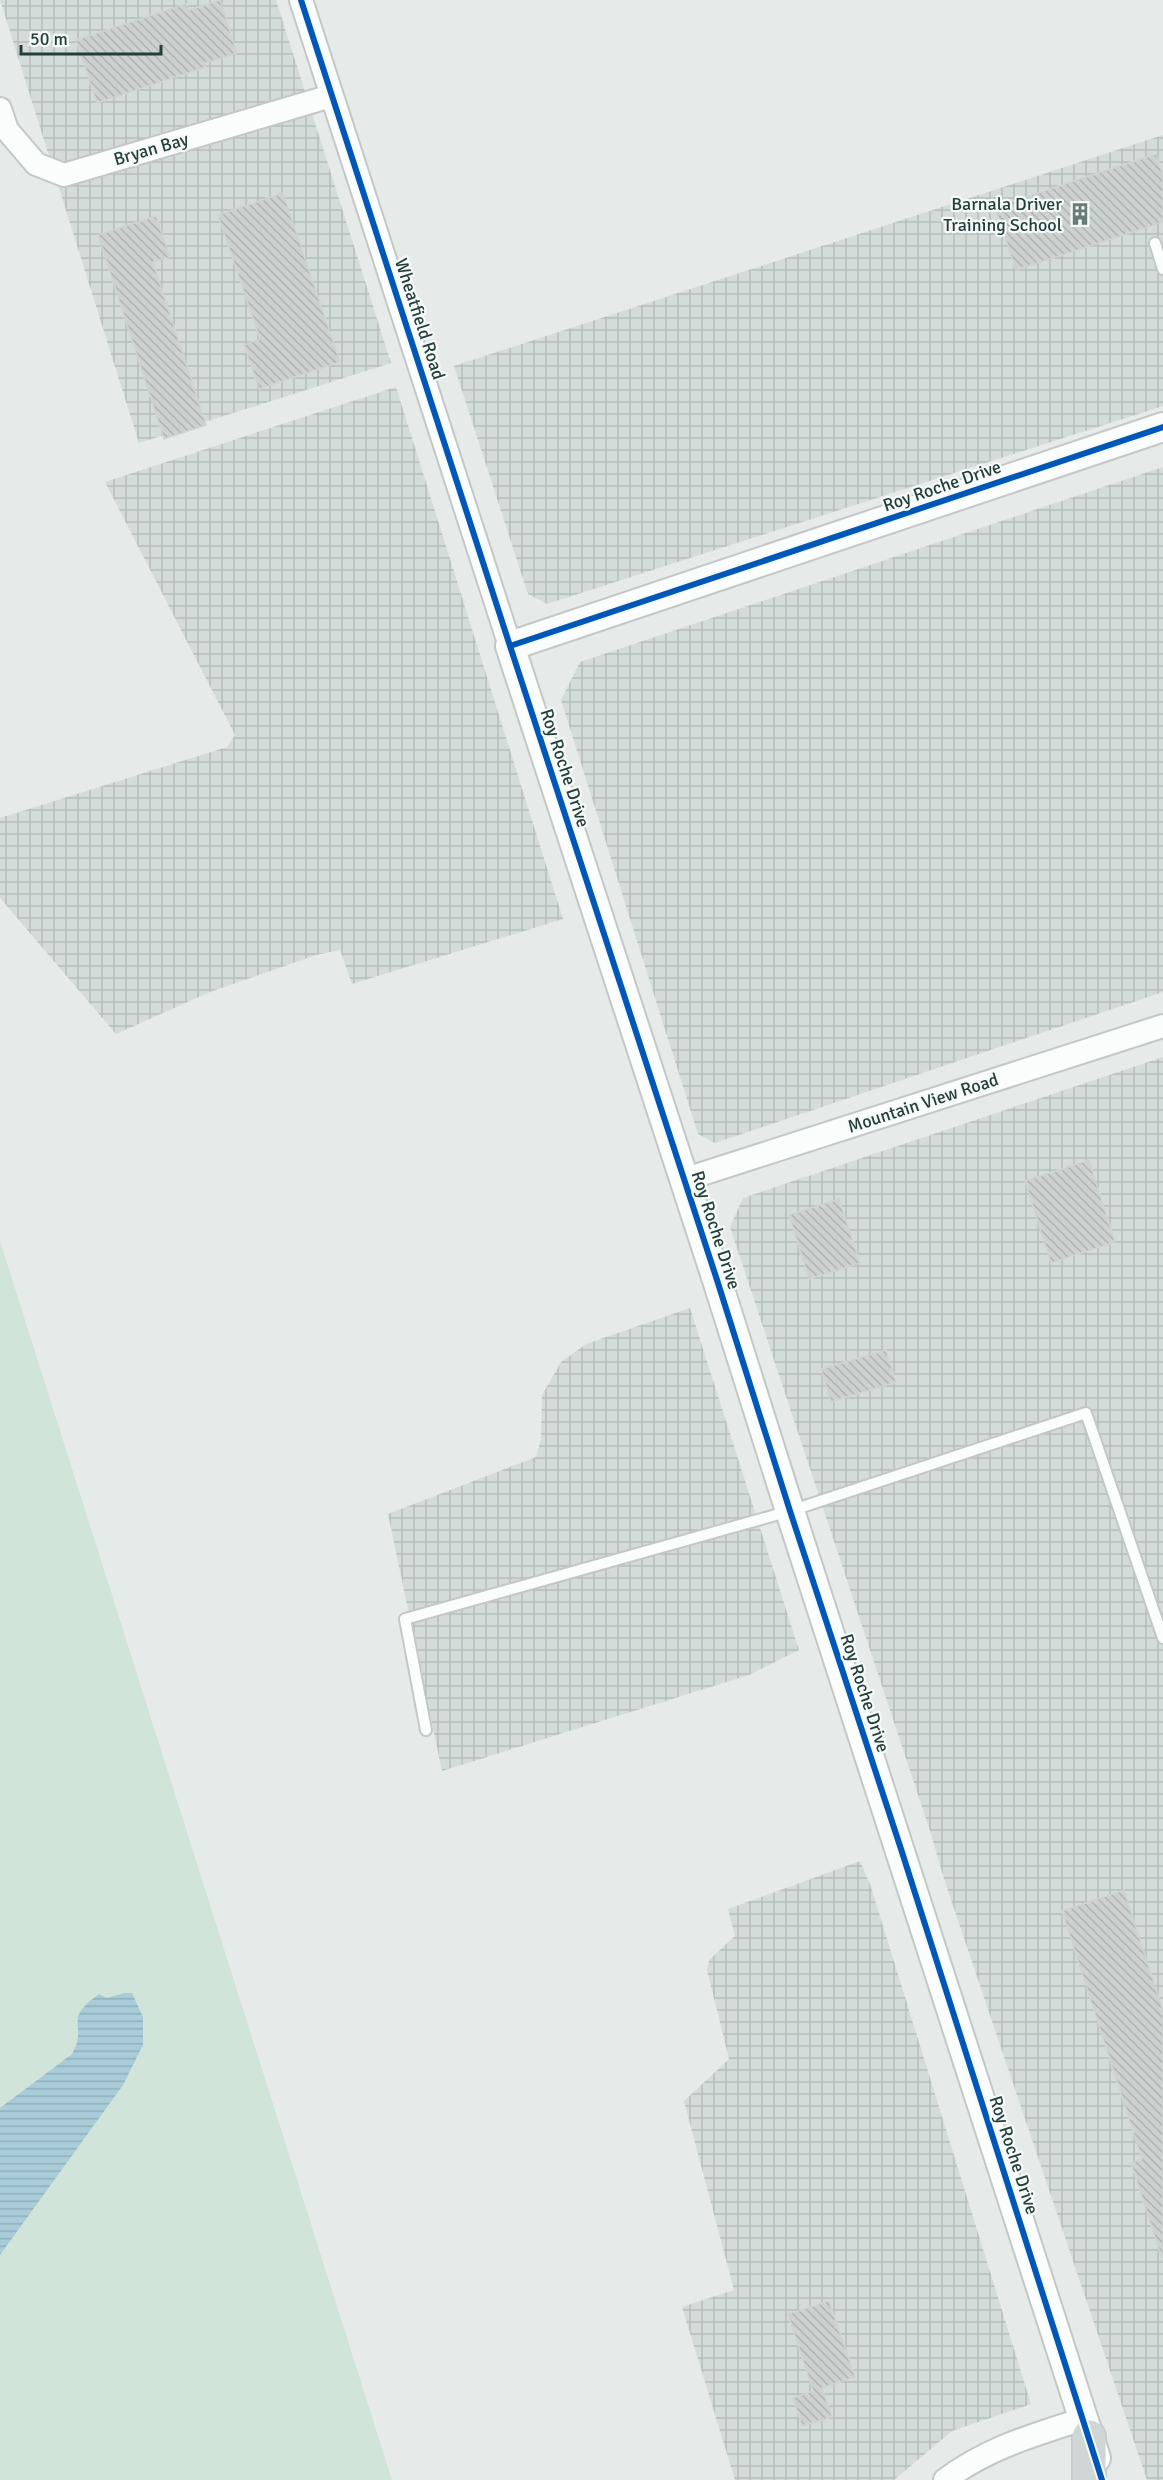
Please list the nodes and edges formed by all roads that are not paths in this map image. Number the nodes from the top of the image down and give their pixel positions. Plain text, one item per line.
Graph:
1 (301, 0) edge
2 (332, 96) junction
3 (0, 109) edge
4 (1155, 243) dead end
5 (1163, 269) edge
6 (1163, 428) edge
7 (510, 646) junction
8 (1163, 1026) edge
9 (683, 1180) junction
10 (790, 1511) junction
11 (1163, 1638) edge
12 (426, 1730) dead end
13 (1086, 2428) junction
14 (945, 2480) edge
15 (1089, 2480) edge
16 (1102, 2480) edge

1 - 2 street, Wheatfield Road
2 - 3 street, Bryan Bay
2 - 7 street, Wheatfield Road
4 - 5 lane
6 - 7 street, Roy Roche Drive
7 - 9 street, Roy Roche Drive
8 - 9 street, Mountain View Road
9 - 10 street, Roy Roche Drive
10 - 11 lane
10 - 12 lane
10 - 13 street, Roy Roche Drive
13 - 14 street
13 - 15 main road
13 - 16 street, Roy Roche Drive

